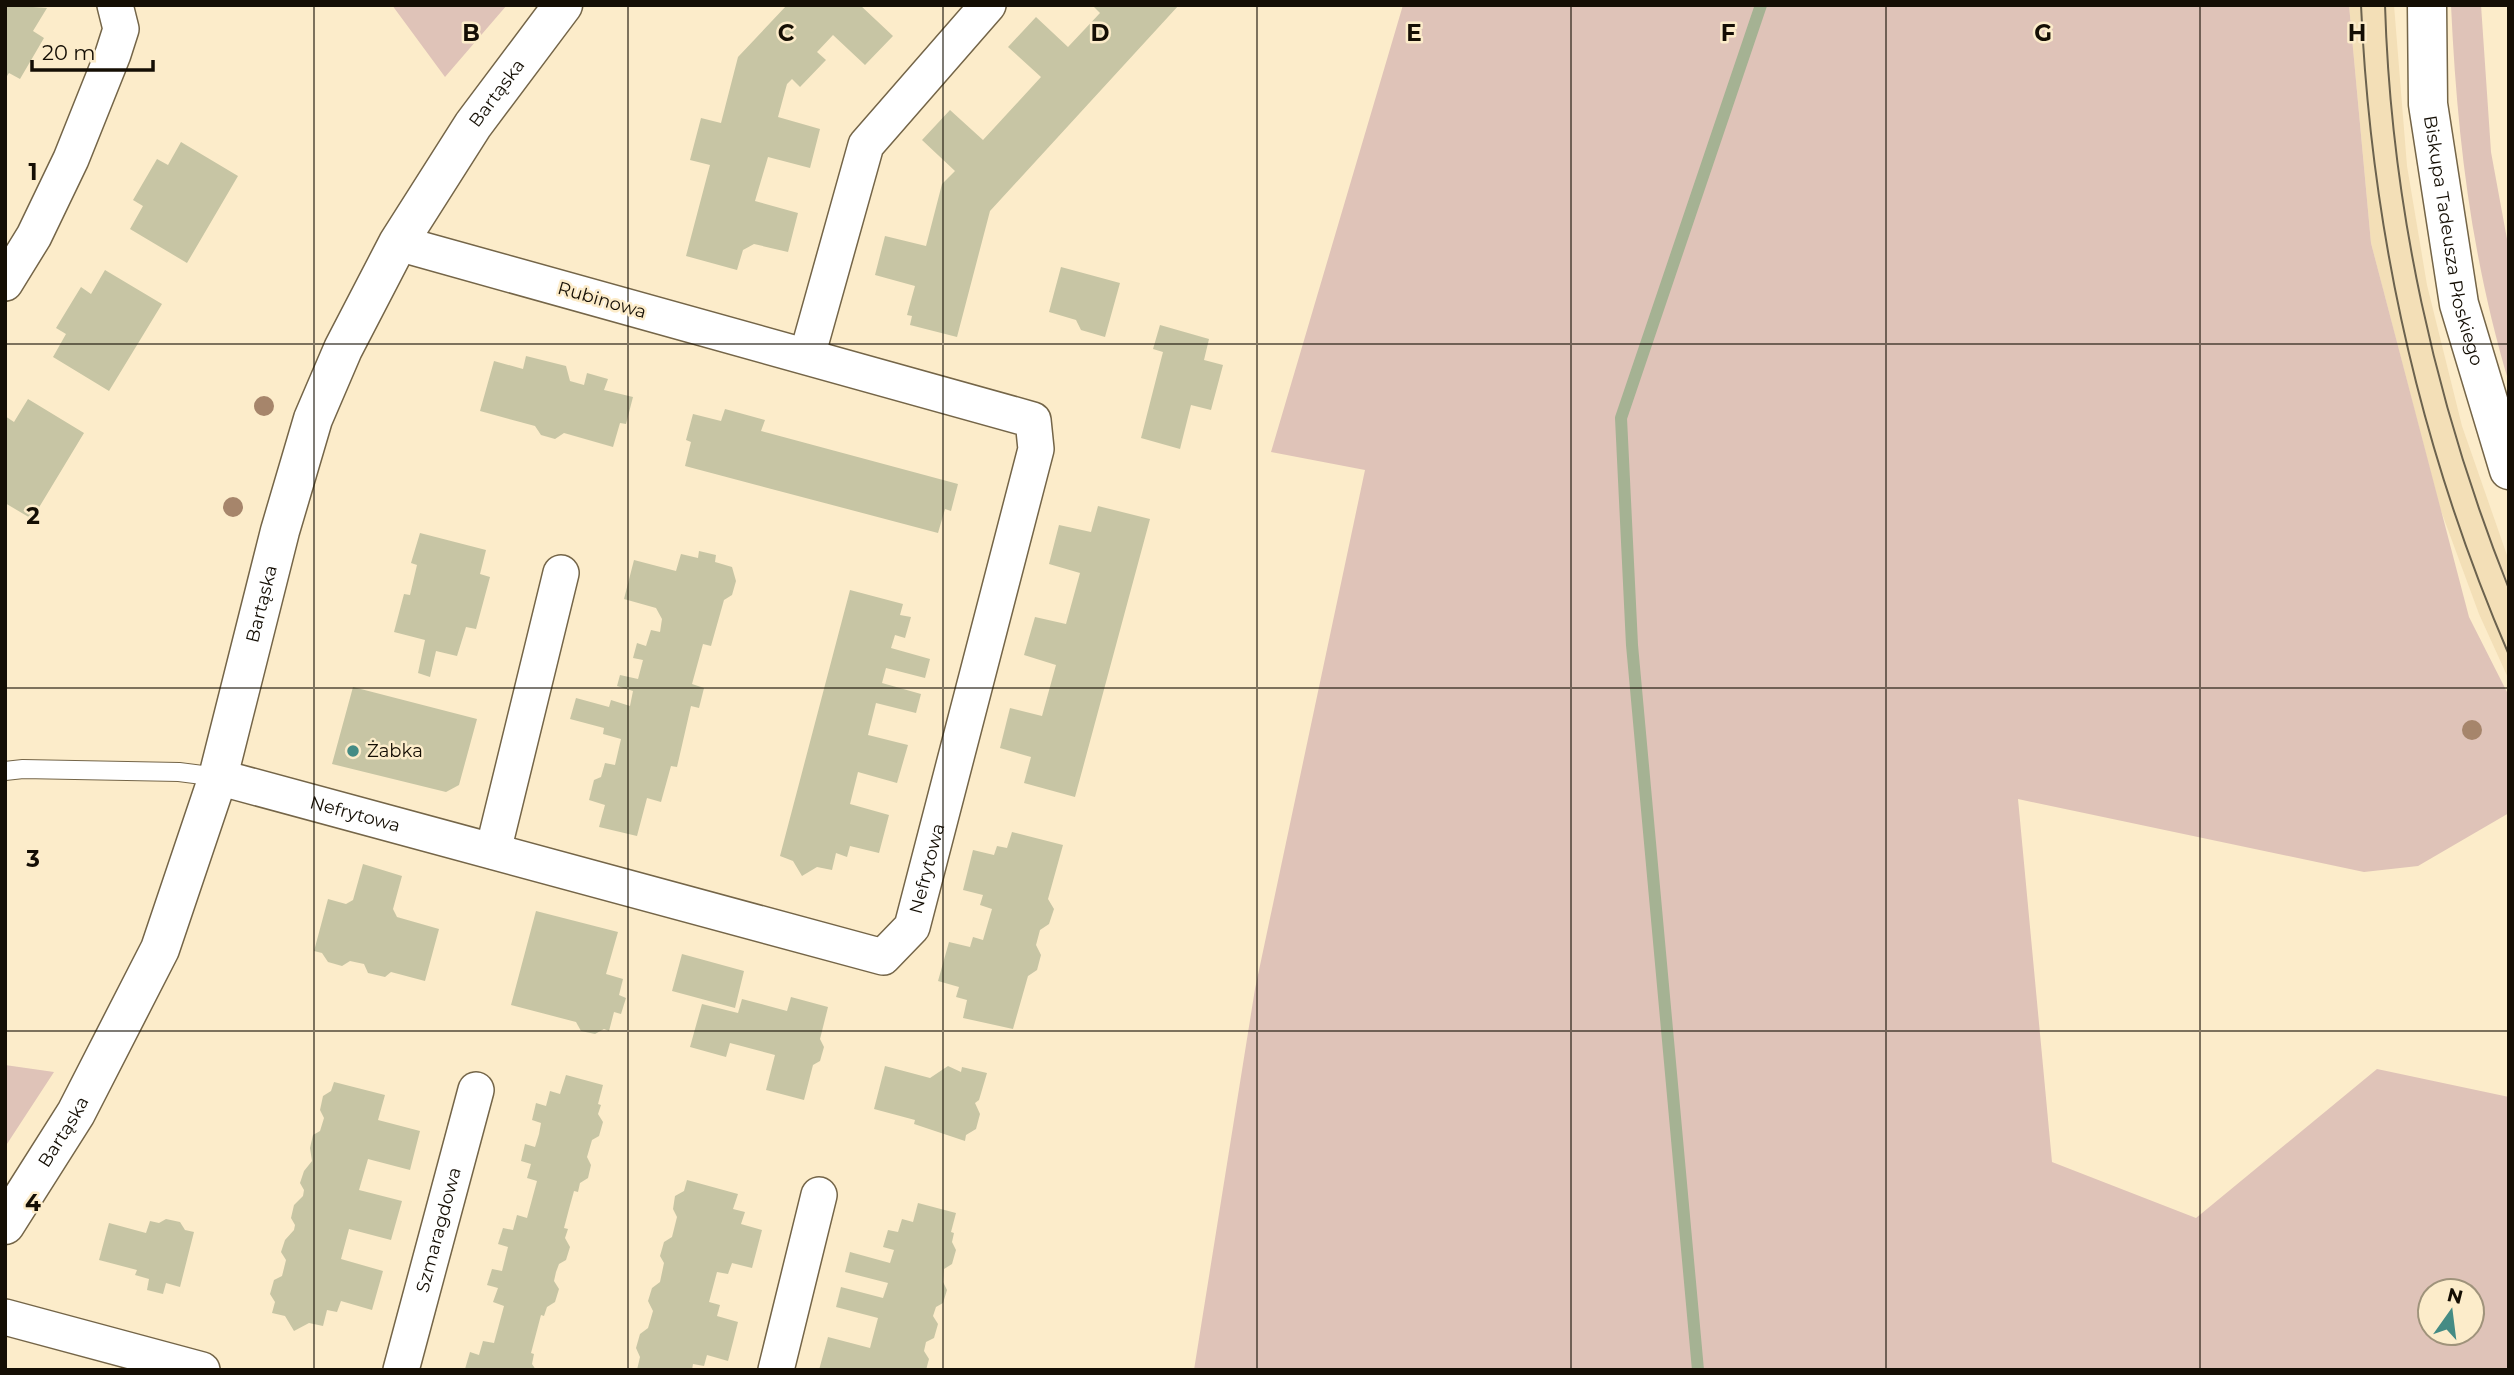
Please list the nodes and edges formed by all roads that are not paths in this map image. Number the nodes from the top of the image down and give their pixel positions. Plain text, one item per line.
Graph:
1 (115, 5) edge
2 (563, 5) edge
3 (988, 5) edge
4 (2427, 5) edge
5 (398, 243) junction
6 (5, 283) edge
7 (807, 356) junction
8 (1033, 420) joint
9 (2509, 470) edge
10 (561, 573) dead end
11 (5, 771) edge
12 (218, 777) junction
13 (493, 851) junction
14 (476, 1090) dead end
15 (819, 1195) dead end
16 (5, 1225) edge
17 (5, 1317) edge
18 (202, 1370) edge
19 (401, 1370) edge
20 (776, 1370) edge

1 - 6 street
2 - 5 street, Bartąska
3 - 7 street
4 - 9 street, Biskupa Tadeusza Płoskiego
5 - 7 street, Rubinowa
5 - 12 street, Bartąska
7 - 8 street, Rubinowa
8 - 13 street, Nefrytowa
10 - 13 street
11 - 12 lane
12 - 13 street, Nefrytowa
12 - 16 street, Bartąska
14 - 19 street, Szmaragdowa
15 - 20 street
17 - 18 street

